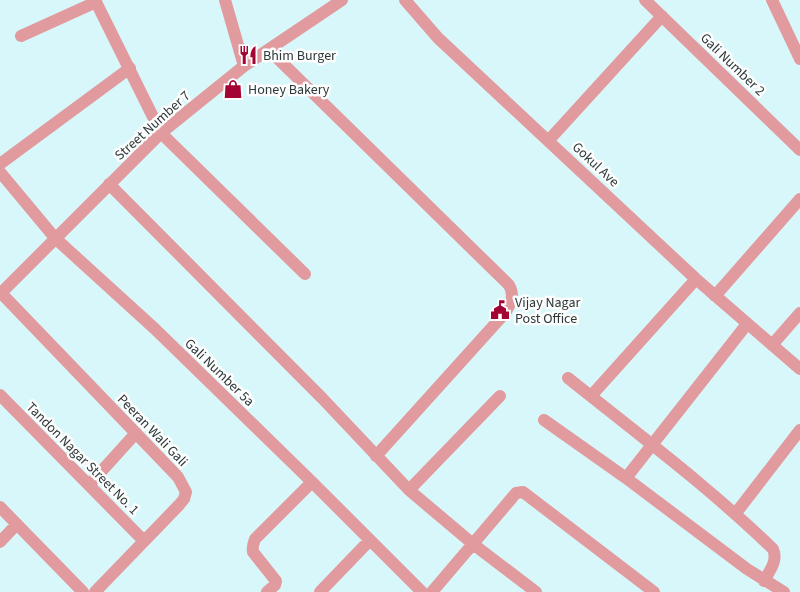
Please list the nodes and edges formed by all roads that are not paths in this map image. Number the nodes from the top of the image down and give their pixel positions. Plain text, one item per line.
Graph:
1 (225, 0) edge
2 (342, 0) edge
3 (405, 0) edge
4 (645, 0) edge
5 (772, 0) edge
6 (96, 1) edge
7 (662, 16) junction
8 (21, 36) dead end
9 (269, 50) junction
10 (800, 59) edge
11 (244, 66) junction
12 (130, 68) junction
13 (161, 133) junction
14 (549, 140) junction
15 (800, 150) edge
16 (0, 164) edge
17 (0, 172) edge
18 (109, 184) junction
19 (800, 198) edge
20 (55, 238) junction
21 (305, 274) dead end
22 (696, 279) junction
23 (1, 294) edge
24 (715, 296) junction
25 (800, 313) edge
26 (747, 324) junction
27 (772, 345) junction
28 (800, 369) edge
29 (568, 378) dead end
30 (0, 395) edge
31 (500, 396) dead end
32 (591, 396) junction
33 (544, 420) dead end
34 (800, 430) edge
35 (136, 433) junction
36 (653, 444) junction
37 (376, 456) junction
38 (626, 478) junction
39 (312, 482) junction
40 (89, 486) junction
41 (409, 490) junction
42 (0, 507) edge
43 (736, 513) junction
44 (17, 524) junction
45 (370, 540) junction
46 (144, 541) junction
47 (0, 542) edge
48 (474, 544) junction
49 (764, 581) junction
50 (75, 589) edge
51 (94, 592) edge
52 (267, 592) edge
53 (320, 592) edge
54 (422, 592) edge
55 (432, 592) edge
56 (536, 592) edge
57 (654, 592) edge
58 (784, 592) edge

1 - 11 street
2 - 9 street, Street Number 7
3 - 14 street, Gokul Ave
4 - 7 street, Gali Number 2
5 - 10 street
6 - 8 street
6 - 12 street
7 - 14 street
7 - 15 street, Gali Number 2
9 - 11 street, Street Number 7
9 - 37 street
11 - 13 street, Street Number 7
12 - 13 street
12 - 16 street
13 - 18 street, Street Number 7
13 - 21 street
14 - 22 street, Gokul Ave
17 - 20 street, Gali Number 5a
18 - 20 street, Street Number 7
18 - 37 street
19 - 24 street
20 - 23 street, Street Number 7
20 - 39 street, Gali Number 5a
22 - 24 street, Gokul Ave
22 - 32 street
23 - 35 street, Peeran Wali Gali
24 - 26 street, Gokul Ave
25 - 27 street
26 - 27 street, Gokul Ave
26 - 36 street
27 - 28 street, Gokul Ave
29 - 32 street
30 - 40 street, Tandon Nagar Street No. 1
31 - 41 street
32 - 36 street
33 - 38 street
34 - 43 street
35 - 40 street
35 - 46 street, Peeran Wali Gali
36 - 38 street
36 - 43 street
37 - 41 street
38 - 49 street
39 - 45 street, Gali Number 5a
39 - 52 street
40 - 46 street, Tandon Nagar Street No. 1
41 - 48 street
42 - 44 street
43 - 49 street
44 - 47 street
44 - 50 street
45 - 53 street
45 - 54 street, Gali Number 5a
46 - 51 street, Peeran Wali Gali
48 - 55 street
48 - 56 street
48 - 57 street
49 - 58 street

